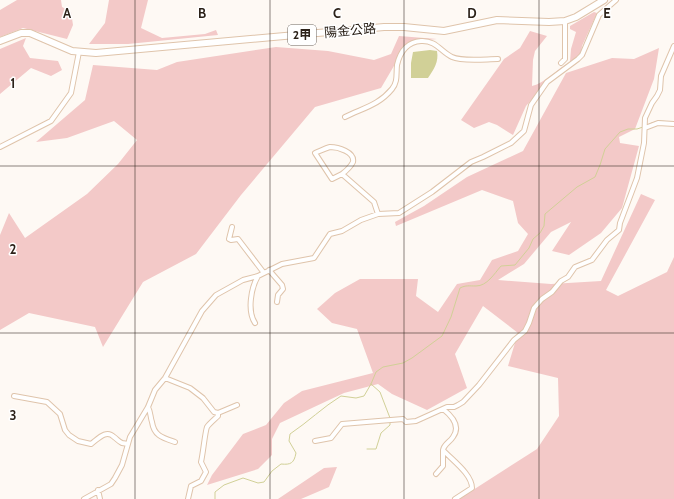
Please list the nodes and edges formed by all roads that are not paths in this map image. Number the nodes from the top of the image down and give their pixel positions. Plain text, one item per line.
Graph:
1 (604, 0) edge
2 (616, 0) edge
3 (565, 21) junction
4 (0, 41) edge
5 (674, 46) edge
6 (79, 52) junction
7 (498, 59) dead end
8 (561, 63) dead end
9 (345, 117) dead end
10 (674, 124) edge
11 (645, 126) junction
12 (0, 147) edge
13 (342, 174) junction
14 (378, 214) junction
15 (232, 227) dead end
16 (269, 270) junction
17 (264, 273) junction
18 (258, 276) junction
19 (277, 302) dead end
20 (255, 323) dead end
21 (165, 378) junction
22 (14, 396) dead end
23 (237, 405) dead end
24 (148, 407) junction
25 (443, 409) junction
26 (218, 413) junction
27 (175, 442) dead end
28 (315, 442) dead end
29 (128, 444) junction
30 (443, 450) junction
31 (436, 474) dead end
32 (98, 490) junction
33 (84, 499) edge
34 (100, 499) edge
35 (188, 499) edge
36 (455, 499) edge

1 - 3 main road, 陽金公路 / 2甲
2 - 14 street
3 - 6 main road, 陽金公路 / 2甲
3 - 8 street
4 - 6 main road, 陽金公路 / 2甲
5 - 11 street
6 - 12 street
7 - 9 street
10 - 11 street
11 - 25 street
13 - 13 street
13 - 14 street
14 - 16 street
15 - 17 street
16 - 17 street
16 - 19 street
17 - 18 street
18 - 20 street
18 - 21 street
21 - 24 street
21 - 26 street
22 - 29 street
23 - 26 street
24 - 27 street
24 - 29 street
25 - 28 street
25 - 30 street
26 - 35 street
29 - 32 street
30 - 31 street
30 - 36 street
32 - 33 street
32 - 34 street

